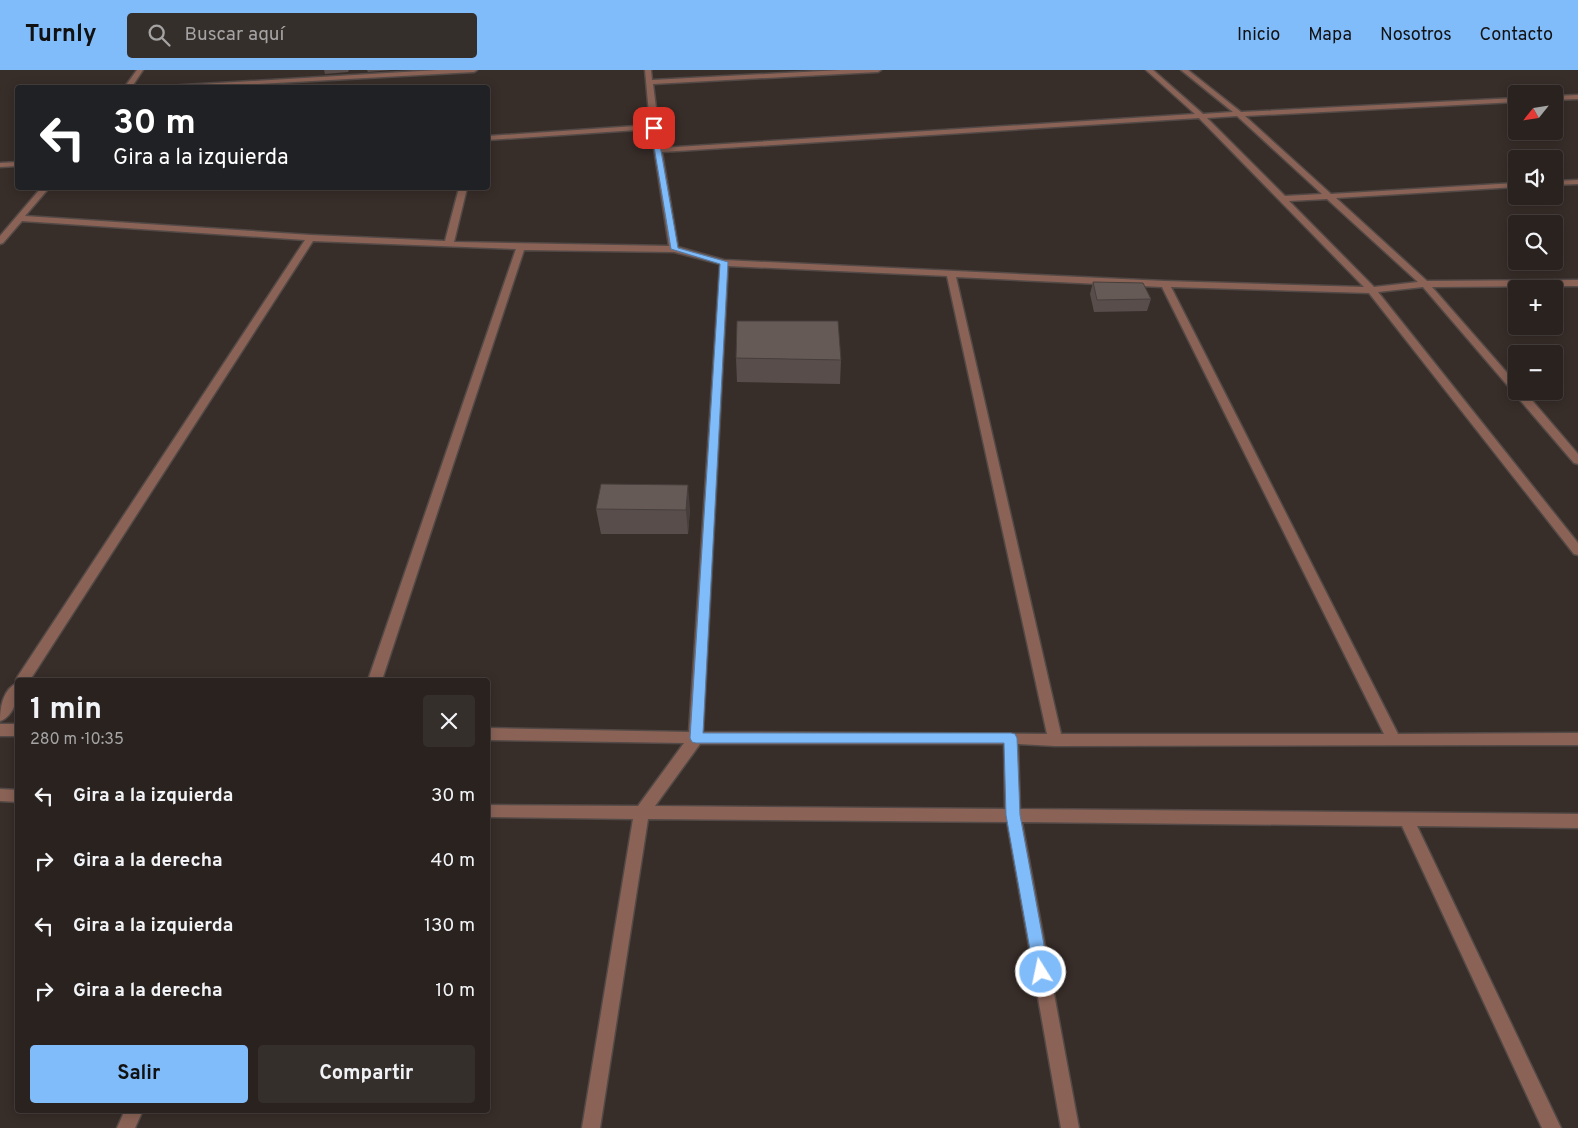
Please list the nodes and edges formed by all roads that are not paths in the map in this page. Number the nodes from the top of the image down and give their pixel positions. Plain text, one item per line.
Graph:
1 (140, 70) edge
2 (474, 70) edge
3 (648, 70) edge
4 (878, 70) edge
5 (1149, 70) edge
6 (1184, 70) edge
7 (651, 82) junction
8 (129, 85) edge
9 (194, 85) edge
10 (1578, 97) edge
11 (1563, 98) edge
12 (1508, 100) edge
13 (1239, 114) junction
14 (1200, 116) junction
15 (654, 128) junction
16 (490, 138) edge
17 (658, 150) junction
18 (15, 164) edge
19 (0, 165) edge
20 (1578, 182) edge
21 (1563, 183) edge
22 (1508, 185) edge
23 (43, 190) edge
24 (462, 190) edge
25 (1329, 196) junction
26 (1282, 199) junction
27 (18, 218) junction
28 (311, 238) junction
29 (0, 241) edge
30 (449, 243) junction
31 (522, 247) junction
32 (674, 249) junction
33 (724, 262) junction
34 (951, 274) junction
35 (1578, 283) edge
36 (1165, 284) junction
37 (1425, 284) junction
38 (1372, 290) junction
39 (1508, 380) edge
40 (1526, 400) edge
41 (1578, 461) edge
42 (1578, 551) edge
43 (24, 678) edge
44 (376, 678) edge
45 (15, 692) edge
46 (0, 715) edge
47 (0, 730) edge
48 (15, 730) edge
49 (490, 734) edge
50 (696, 738) junction
51 (1011, 738) junction
52 (1578, 739) edge
53 (1055, 740) junction
54 (1394, 740) junction
55 (0, 795) edge
56 (15, 796) edge
57 (490, 811) edge
58 (642, 814) junction
59 (1013, 815) junction
60 (1406, 819) junction
61 (1578, 821) edge
62 (133, 1113) edge
63 (126, 1128) edge
64 (591, 1128) edge
65 (1070, 1128) edge
66 (1552, 1128) edge

1 - 8 street
2 - 9 street
3 - 7 street
4 - 7 street
5 - 14 street
6 - 13 street
7 - 15 street
10 - 11 street
12 - 13 street
13 - 14 street
13 - 25 street
14 - 17 street
14 - 26 street
15 - 16 street
15 - 17 street
17 - 32 street
18 - 19 street
20 - 21 street
22 - 25 street
23 - 27 street
24 - 30 street
25 - 26 street
25 - 37 street
26 - 38 street
27 - 28 street
27 - 29 street
28 - 30 street
28 - 43 street
30 - 31 street
31 - 32 street
31 - 44 street
32 - 33 street
33 - 34 street
33 - 50 street
34 - 36 street
34 - 53 street
35 - 37 street
36 - 38 street
36 - 54 street
37 - 38 street
37 - 39 street
38 - 42 street
40 - 41 street
45 - 46 street
47 - 48 street
49 - 50 street
50 - 51 street
50 - 58 street
51 - 53 street
51 - 59 street
52 - 54 street
53 - 54 street
55 - 56 street
57 - 58 street
58 - 59 street
58 - 64 street
59 - 60 street
59 - 65 street
60 - 61 street
60 - 66 street
62 - 63 street

